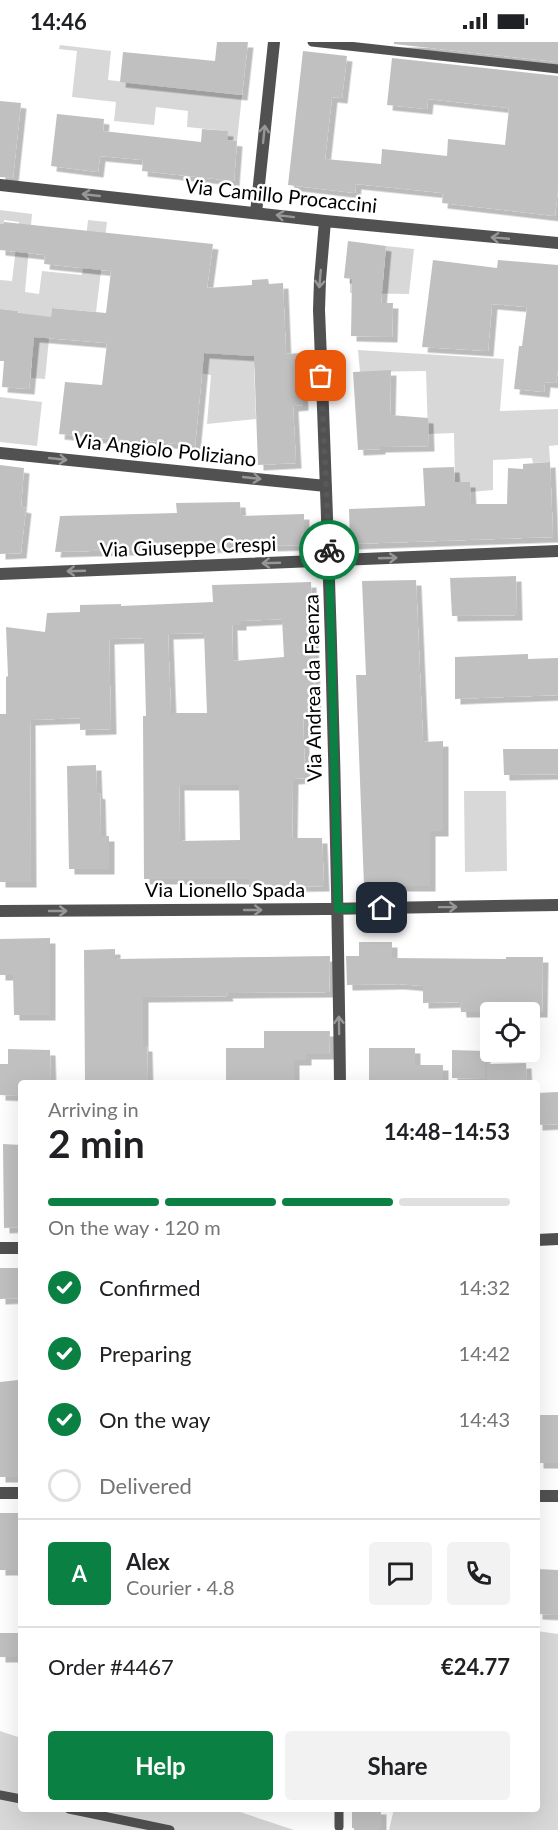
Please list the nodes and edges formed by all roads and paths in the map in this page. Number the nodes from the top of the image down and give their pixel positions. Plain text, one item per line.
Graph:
1 (274, 42) edge
2 (312, 42) edge
3 (558, 69) edge
4 (0, 185) edge
5 (256, 213) junction
6 (325, 221) junction
7 (558, 243) edge
8 (0, 453) edge
9 (326, 486) junction
10 (558, 551) edge
11 (329, 561) junction
12 (0, 574) edge
13 (558, 905) edge
14 (338, 909) junction
15 (0, 911) edge
16 (340, 1080) edge
17 (558, 1239) edge
18 (540, 1240) edge
19 (0, 1248) edge
20 (18, 1248) edge
21 (0, 1493) edge
22 (18, 1493) edge
23 (540, 1496) edge
24 (558, 1496) edge
25 (0, 1795) edge
26 (18, 1798) edge
27 (84, 1812) edge
28 (339, 1812) edge
29 (339, 1827) dead end
30 (171, 1830) edge

5 -> 1 street
2 - 3 lane
5 -> 4 street, Via Camillo Procaccini
6 -> 5 street, Via Camillo Procaccini
7 -> 6 street, Via Camillo Procaccini
6 -> 9 street, Via Andrea da Faenza
8 -> 9 street, Via Angiolo Poliziano
9 - 11 street, Via Andrea da Faenza
11 -> 10 street, Via Giuseppe Crespi
11 -> 12 street, Via Giuseppe Crespi
11 - 14 street, Via Andrea da Faenza
14 -> 13 street, Via Lionello Spada
15 -> 14 street, Via Lionello Spada
16 -> 14 street, Via Andrea da Faenza
17 - 18 street
19 - 20 street
21 - 22 street
23 - 24 street
25 - 26 lane
27 - 30 lane
28 - 29 lane

